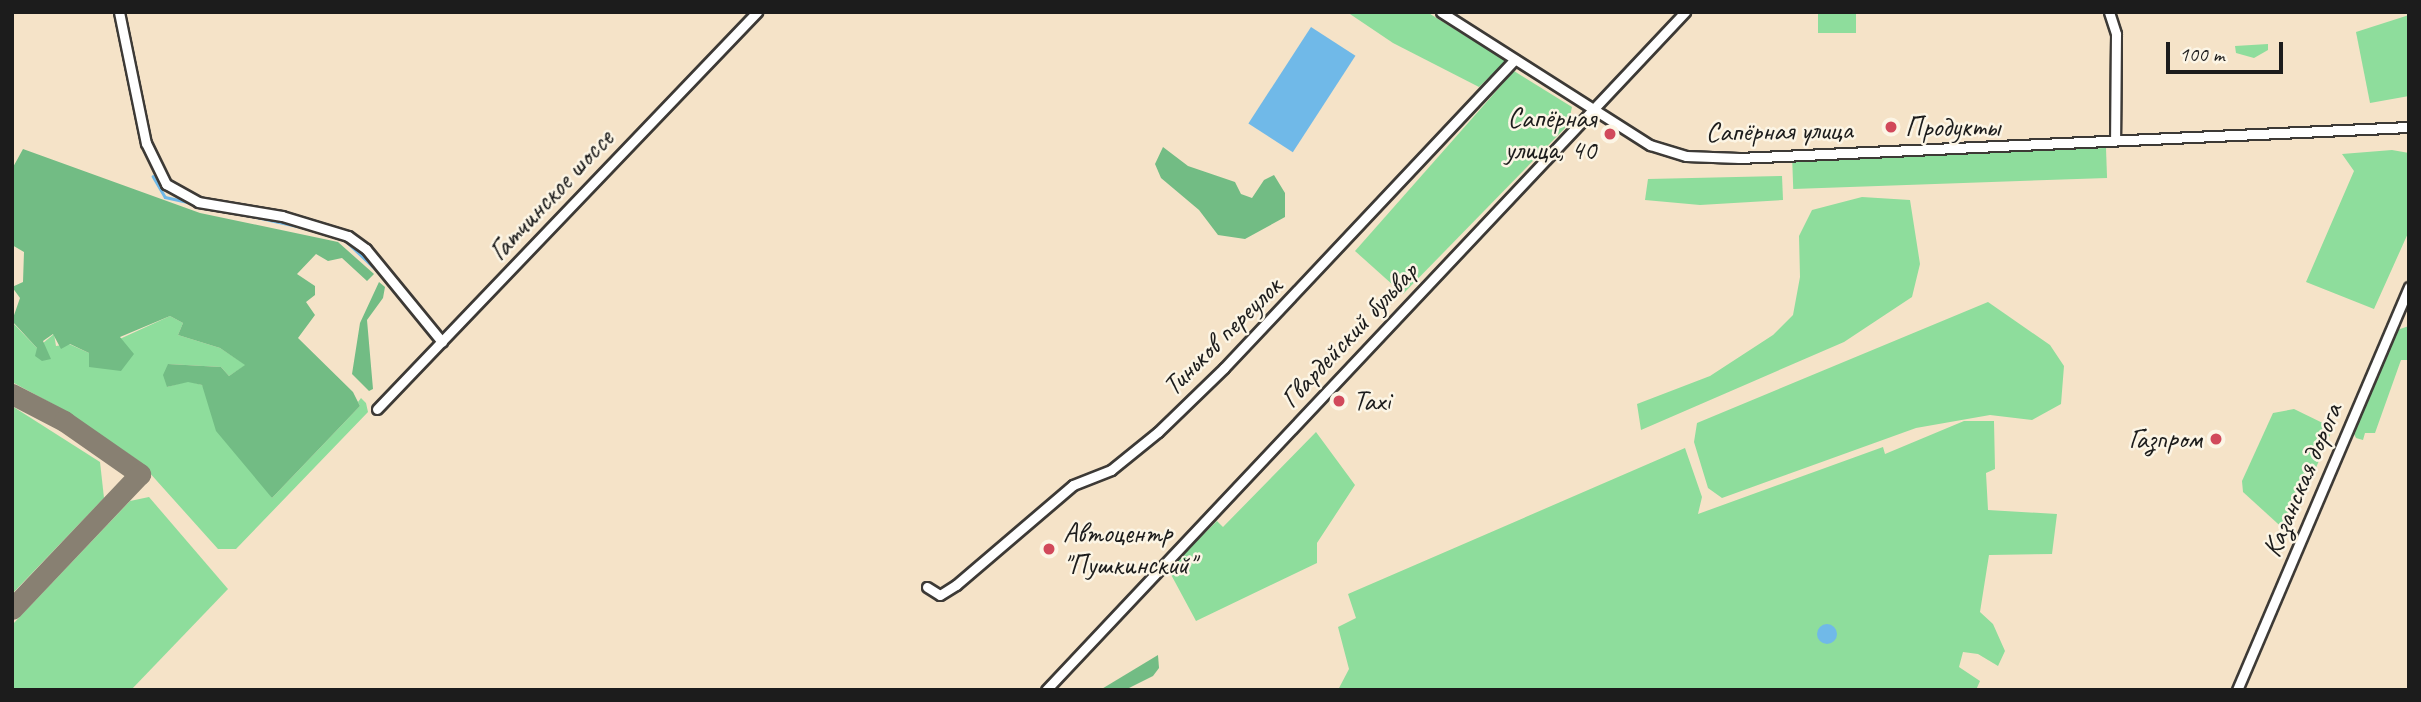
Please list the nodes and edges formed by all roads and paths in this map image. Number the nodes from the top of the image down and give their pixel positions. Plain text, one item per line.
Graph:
1 (119, 12) edge
2 (757, 12) edge
3 (1441, 12) edge
4 (1666, 12) edge
5 (1685, 12) edge
6 (2109, 12) edge
7 (1675, 21) junction
8 (1516, 59) junction
9 (1592, 109) junction
10 (2409, 127) edge
11 (2115, 139) junction
12 (2409, 287) edge
13 (442, 342) junction
14 (377, 409) dead end
15 (927, 587) dead end
16 (1046, 690) edge
17 (2237, 690) edge

1 - 13 street
2 - 13 street, Гатчинское шоссе
3 - 8 street, Сапёрная улица
4 - 7 street
5 - 7 street, Гвардейский бульвар
6 - 11 street
7 - 9 street, Гвардейский бульвар
8 - 9 street, Сапёрная улица
8 - 15 street, Тиньков переулок
9 - 11 street, Сапёрная улица
9 - 16 street, Гвардейский бульвар
10 - 11 street, Сапёрная улица
12 - 17 street, Казанская дорога
13 - 14 street, Гатчинское шоссе

